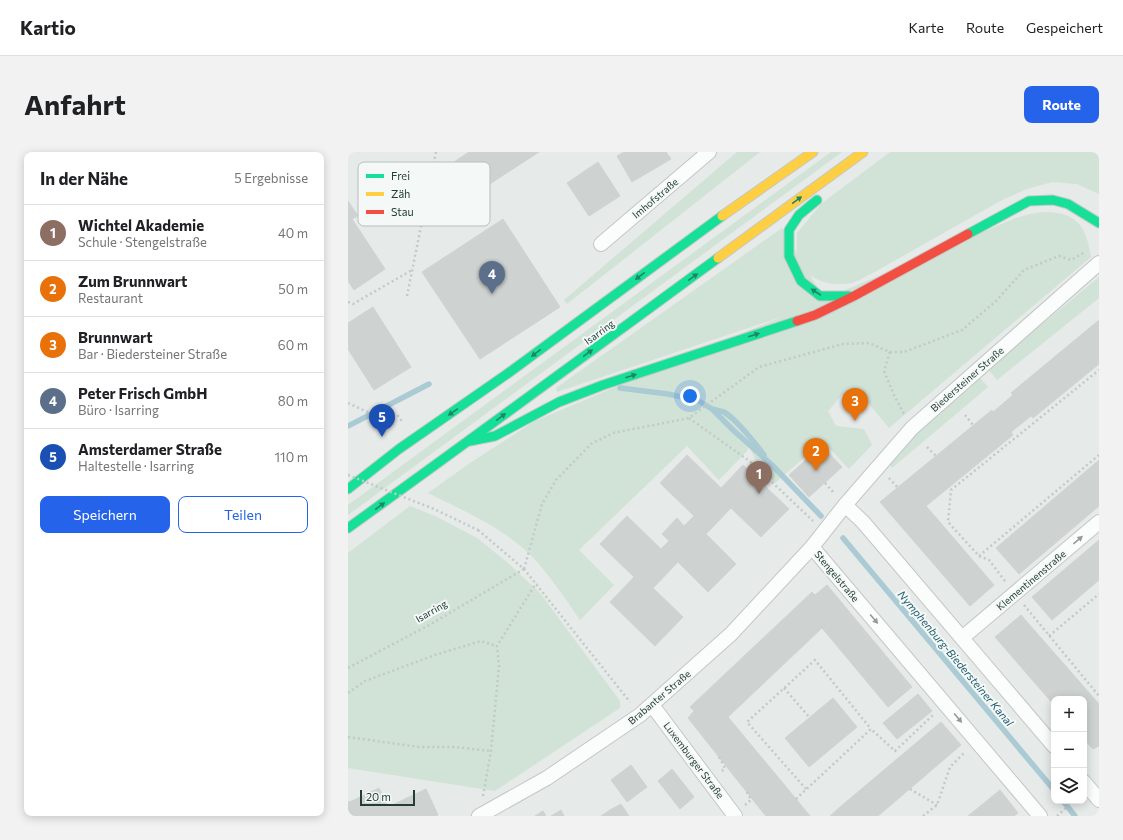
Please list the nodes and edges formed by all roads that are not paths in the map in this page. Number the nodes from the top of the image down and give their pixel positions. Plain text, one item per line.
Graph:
1 (709, 152) edge
2 (813, 152) edge
3 (861, 153) edge
4 (838, 181) dead end
5 (749, 186) dead end
6 (822, 196) dead end
7 (1099, 223) edge
8 (705, 228) junction
9 (601, 244) dead end
10 (1099, 263) edge
11 (854, 296) junction
12 (470, 441) junction
13 (348, 489) edge
14 (845, 505) junction
15 (1099, 522) edge
16 (348, 528) edge
17 (812, 547) junction
18 (962, 638) junction
19 (652, 705) junction
20 (1051, 742) edge
21 (1090, 783) edge
22 (1099, 800) edge
23 (479, 816) edge
24 (735, 816) edge
25 (1040, 816) edge

1 - 9 street, Imhofstraße
2 - 8 highway, Isarring
3 - 4 highway
12 -> 3 highway, Isarring
5 - 8 highway
11 -> 6 highway
7 - 11 highway
8 -> 13 highway, Isarring
10 - 14 street, Biedersteiner Straße
12 -> 11 highway
16 -> 12 highway, Isarring
14 - 17 street, Stengelstraße
14 - 18 street
18 -> 15 street, Klementinenstraße
17 - 19 street, Brabanter Straße
17 -> 25 street, Stengelstraße
18 - 20 street
19 - 23 street, Brabanter Straße
19 - 24 street, Luxemburger Straße
21 - 22 street

